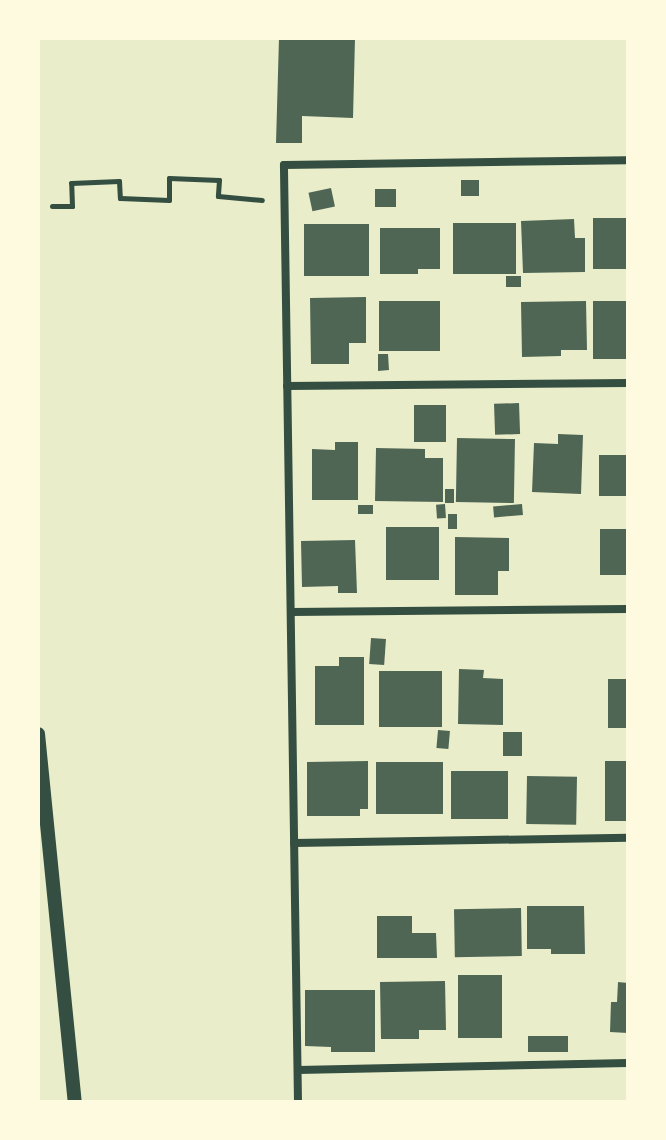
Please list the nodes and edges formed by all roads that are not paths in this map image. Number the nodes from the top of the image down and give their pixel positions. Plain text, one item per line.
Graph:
1 (628, 160) edge
2 (628, 383) edge
3 (287, 386) junction
4 (628, 609) edge
5 (291, 612) junction
6 (38, 734) edge
7 (628, 838) edge
8 (294, 843) junction
9 (44, 858) edge
10 (628, 1063) edge
11 (298, 1070) junction
12 (75, 1102) edge
13 (298, 1102) edge

1 - 3 street
2 - 3 street
3 - 5 street
4 - 5 street
5 - 8 street
6 - 9 street
7 - 8 street
8 - 11 street
9 - 12 street
10 - 11 street
11 - 13 street

